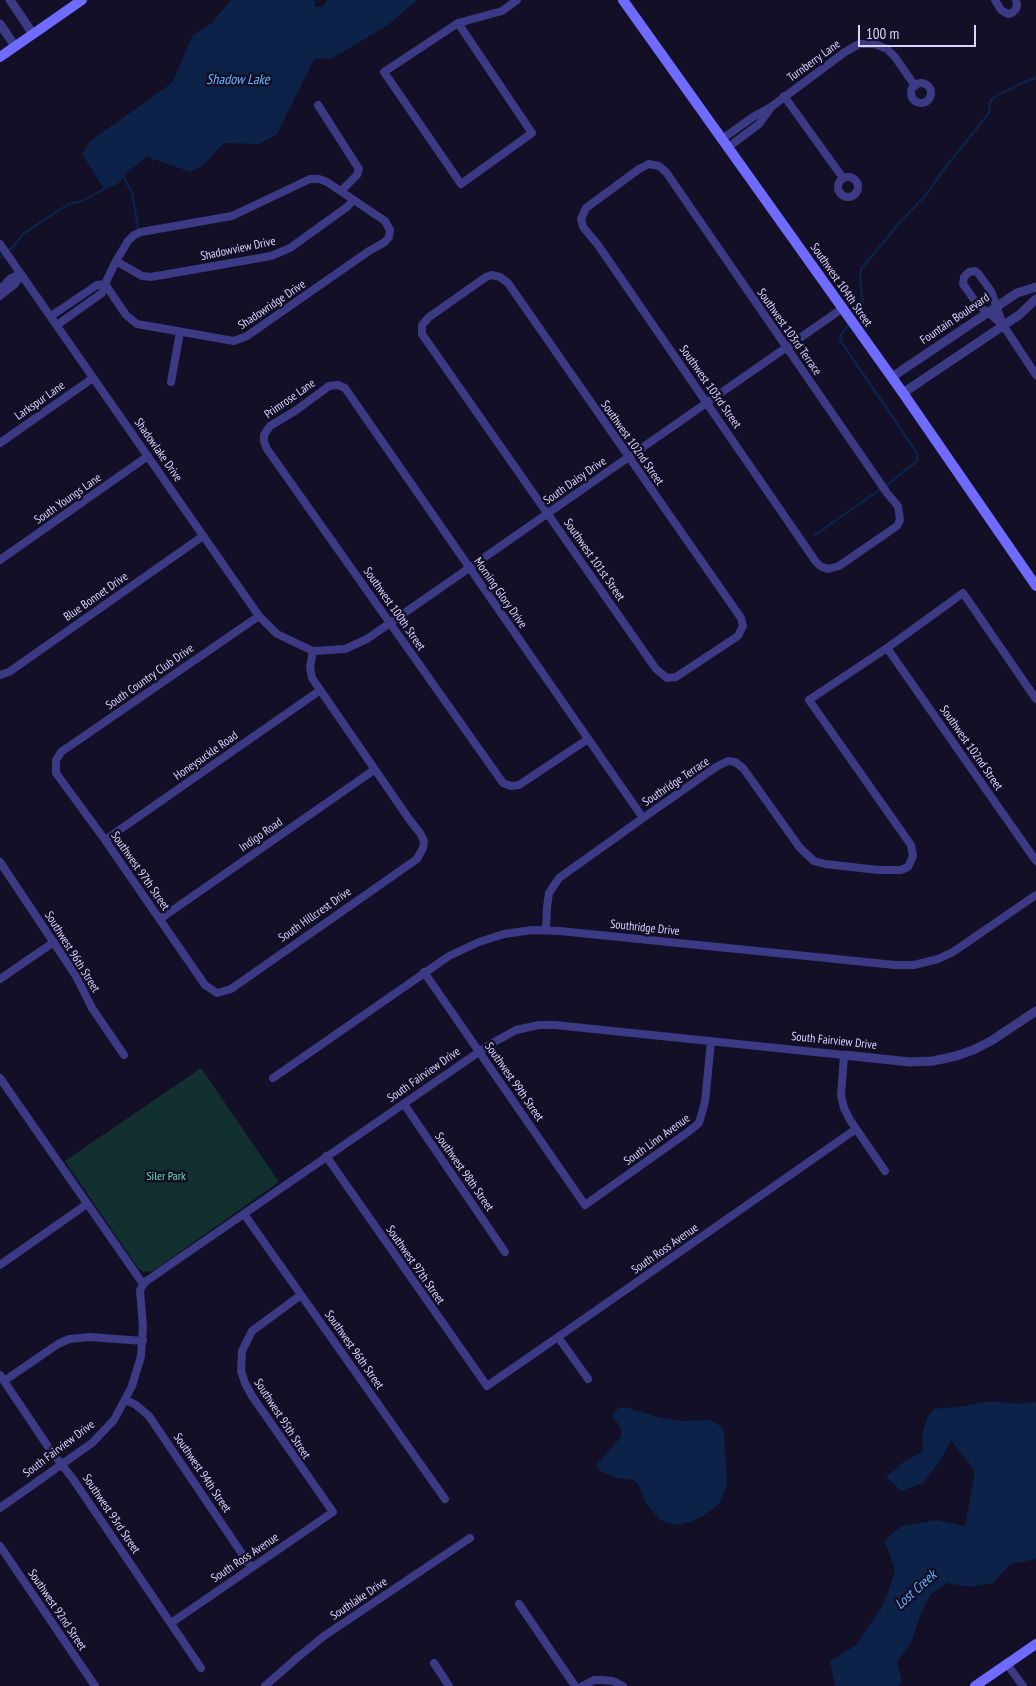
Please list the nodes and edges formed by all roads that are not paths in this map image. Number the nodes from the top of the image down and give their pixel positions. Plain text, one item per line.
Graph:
1 (10, 0) edge
2 (82, 0) edge
3 (517, 0) edge
4 (623, 0) edge
5 (995, 0) edge
6 (1016, 0) edge
7 (458, 23) junction
8 (0, 24) edge
9 (33, 34) junction
10 (15, 46) junction
11 (0, 57) edge
12 (915, 86) dead end
13 (784, 96) junction
14 (318, 105) dead end
15 (725, 143) junction
16 (655, 164) joint
17 (843, 178) dead end
18 (341, 191) junction
19 (354, 200) junction
20 (0, 244) edge
21 (116, 261) junction
22 (21, 274) junction
23 (496, 275) joint
24 (105, 284) junction
25 (1036, 287) edge
26 (0, 290) edge
27 (0, 296) edge
28 (1036, 299) edge
29 (997, 305) junction
30 (846, 312) junction
31 (987, 313) junction
32 (51, 316) junction
33 (57, 325) junction
34 (1003, 325) junction
35 (180, 332) junction
36 (786, 348) junction
37 (1036, 375) edge
38 (892, 377) junction
39 (94, 378) junction
40 (170, 382) dead end
41 (335, 385) joint
42 (903, 393) junction
43 (707, 402) junction
44 (264, 439) joint
45 (0, 443) edge
46 (148, 456) junction
47 (628, 457) junction
48 (548, 513) junction
49 (900, 517) joint
50 (203, 536) junction
51 (0, 560) edge
52 (469, 569) junction
53 (1036, 586) edge
54 (259, 616) junction
55 (390, 624) junction
56 (887, 648) junction
57 (313, 651) junction
58 (0, 675) edge
59 (670, 678) joint
60 (320, 691) junction
61 (1036, 698) edge
62 (588, 739) junction
63 (56, 760) joint
64 (374, 770) junction
65 (643, 818) junction
66 (105, 840) junction
67 (0, 862) edge
68 (1036, 862) edge
69 (1036, 895) edge
70 (160, 919) junction
71 (546, 930) junction
72 (54, 942) junction
73 (424, 972) junction
74 (0, 978) edge
75 (215, 992) joint
76 (1036, 1011) edge
77 (711, 1041) junction
78 (480, 1052) junction
79 (124, 1055) dead end
80 (844, 1055) junction
81 (0, 1078) edge
82 (273, 1078) dead end
83 (404, 1104) junction
84 (856, 1129) junction
85 (326, 1156) junction
86 (885, 1171) dead end
87 (87, 1204) junction
88 (585, 1205) joint
89 (244, 1214) junction
90 (505, 1252) dead end
91 (0, 1265) edge
92 (143, 1284) junction
93 (301, 1295) junction
94 (558, 1337) junction
95 (142, 1341) junction
96 (2, 1378) edge
97 (588, 1379) dead end
98 (486, 1386) joint
99 (126, 1400) junction
100 (62, 1464) junction
101 (445, 1499) dead end
102 (0, 1508) edge
103 (333, 1512) joint
104 (470, 1538) dead end
105 (0, 1546) edge
106 (252, 1567) junction
107 (519, 1604) dead end
108 (171, 1623) junction
109 (1036, 1644) edge
110 (434, 1663) dead end
111 (1007, 1664) junction
112 (201, 1668) dead end
113 (95, 1686) edge
114 (265, 1686) edge
115 (449, 1686) edge
116 (575, 1686) edge
117 (582, 1686) edge
118 (623, 1686) edge
119 (975, 1686) edge
120 (1023, 1686) edge

1 - 9 street
2 - 9 main road
3 - 7 street
4 - 15 main road, Southwest 104th Street
5 - 6 street
7 - 7 street
8 - 10 street
9 - 10 main road
10 - 11 main road
12 - 13 street, Turnberry Lane
13 - 15 street, Turnberry Lane
13 - 17 street
14 - 18 street
15 - 30 main road, Southwest 104th Street
16 - 36 street, Southwest 103rd Terrace
16 - 43 street, Southwest 103rd Street
18 - 19 street
18 - 21 street
19 - 21 street, Shadowview Drive
19 - 35 street, Shadowridge Drive
20 - 22 street, Shadowlake Drive
21 - 24 street
22 - 26 street
22 - 27 street
22 - 32 street, Shadowlake Drive
23 - 47 street, Southwest 102nd Street
23 - 48 street, Southwest 101st Street
24 - 32 street
24 - 33 street
24 - 35 street, Shadowridge Drive
25 - 29 street, Fountain Boulevard
28 - 34 street
29 - 31 street, Fountain Boulevard
29 - 31 street
29 - 34 street
30 - 36 street, South Daisy Drive
30 - 38 main road, Southwest 104th Street
31 - 34 street
31 - 38 street, Fountain Boulevard
32 - 33 street, Shadowlake Drive
33 - 39 street, Shadowlake Drive
34 - 37 street
34 - 42 street
35 - 40 street
36 - 43 street, South Daisy Drive
36 - 49 street, Southwest 103rd Terrace
38 - 42 main road, Southwest 104th Street
39 - 45 street, Larkspur Lane
39 - 46 street, Shadowlake Drive
41 - 44 street, Primrose Lane
41 - 52 street, Morning Glory Drive
42 - 53 main road, Southwest 104th Street
43 - 47 street, South Daisy Drive
43 - 49 street, Southwest 103rd Street
44 - 55 street, Southwest 100th Street
46 - 50 street, Shadowlake Drive
46 - 51 street, South Youngs Lane
47 - 48 street, South Daisy Drive
47 - 59 street, Southwest 102nd Street
48 - 52 street, South Daisy Drive
48 - 59 street, Southwest 101st Street
50 - 54 street, Shadowlake Drive
50 - 58 street, Blue Bonnet Drive
52 - 55 street, South Daisy Drive
52 - 62 street, Morning Glory Drive
54 - 57 street, Shadowlake Drive
54 - 63 street, South Country Club Drive
55 - 57 street, South Daisy Drive
55 - 62 street, Southwest 100th Street
56 - 61 street
56 - 65 street, Southridge Terrace
56 - 68 street, Southwest 102nd Street
57 - 60 street
60 - 64 street
60 - 66 street, Honeysuckle Road
62 - 65 street, Morning Glory Drive
63 - 66 street, Southwest 97th Street
64 - 70 street, Indigo Road
64 - 75 street, South Hillcrest Drive
65 - 71 street, Southridge Terrace
66 - 70 street, Southwest 97th Street
67 - 72 street, Southwest 96th Street
69 - 71 street, Southridge Drive
70 - 75 street, Southwest 97th Street
71 - 73 street, Southridge Drive
72 - 74 street
72 - 79 street, Southwest 96th Street
73 - 78 street, Southwest 99th Street
73 - 82 street, Southridge Drive
76 - 80 street, South Fairview Drive
77 - 78 street, South Fairview Drive
77 - 80 street, South Fairview Drive
77 - 88 street, South Linn Avenue
78 - 83 street, South Fairview Drive
78 - 88 street, Southwest 99th Street
80 - 84 street
81 - 87 street
83 - 85 street, South Fairview Drive
83 - 90 street, Southwest 98th Street
84 - 86 street
84 - 94 street, South Ross Avenue
85 - 89 street, South Fairview Drive
85 - 98 street, Southwest 97th Street
87 - 91 street
87 - 92 street
89 - 92 street, South Fairview Drive
89 - 93 street, Southwest 96th Street
92 - 95 street, South Fairview Drive
93 - 101 street, Southwest 96th Street
93 - 103 street, Southwest 95th Street
94 - 97 street
94 - 98 street, South Ross Avenue
95 - 96 street
95 - 99 street, South Fairview Drive
96 - 100 street, Southwest 93rd Street
99 - 100 street, South Fairview Drive
99 - 106 street, Southwest 94th Street
100 - 102 street, South Fairview Drive
100 - 108 street, Southwest 93rd Street
103 - 106 street, South Ross Avenue
104 - 114 street, Southlake Drive
105 - 113 street, Southwest 92nd Street
106 - 108 street, South Ross Avenue
107 - 116 street
108 - 112 street, Southwest 93rd Street
109 - 111 main road
110 - 115 street
111 - 119 main road
111 - 120 street
117 - 118 street

